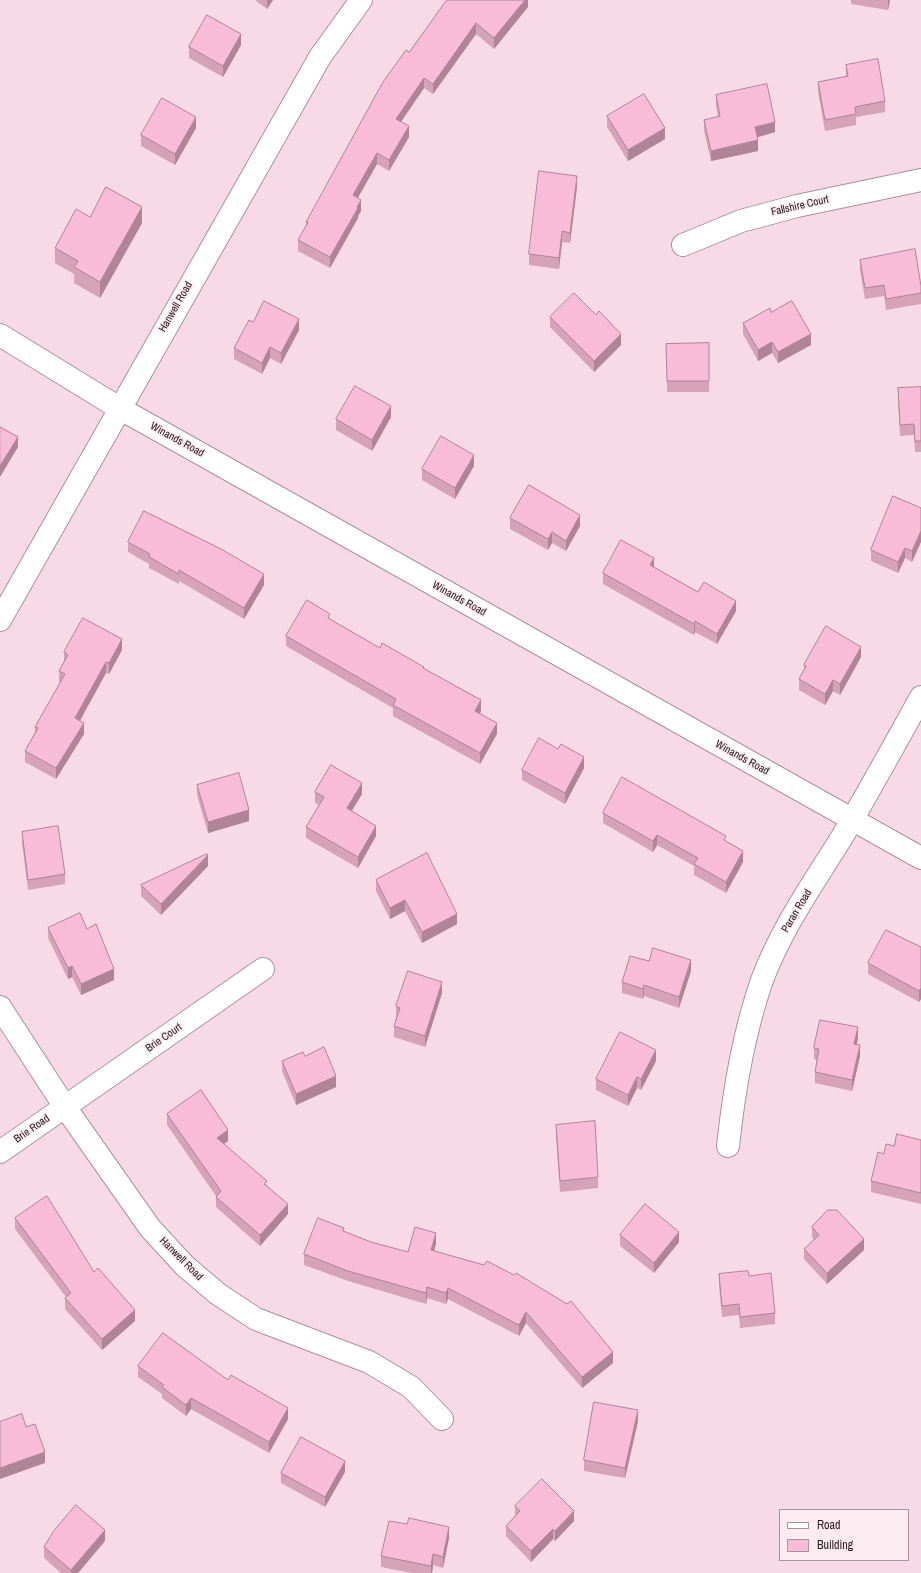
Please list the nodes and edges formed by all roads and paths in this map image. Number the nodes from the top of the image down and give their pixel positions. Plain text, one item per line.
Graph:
1 (361, 0) edge
2 (921, 180) edge
3 (683, 245) dead end
4 (0, 335) edge
5 (119, 408) junction
6 (0, 620) edge
7 (921, 697) edge
8 (852, 820) junction
9 (921, 858) edge
10 (263, 968) dead end
11 (0, 1007) edge
12 (65, 1107) junction
13 (728, 1146) dead end
14 (0, 1152) edge
15 (442, 1419) dead end

1 - 5 street, Hanwell Road
2 - 3 street, Fallshire Court
4 - 5 street, Winands Road
5 - 6 street, Hanwell Road
5 - 8 street, Winands Road
7 - 8 street, Paran Road
8 - 9 street, Winands Road
8 - 13 street, Paran Road
10 - 12 street, Brie Court
11 - 12 street, Hanwell Road
12 - 14 street, Brie Road
12 - 15 street, Hanwell Road

